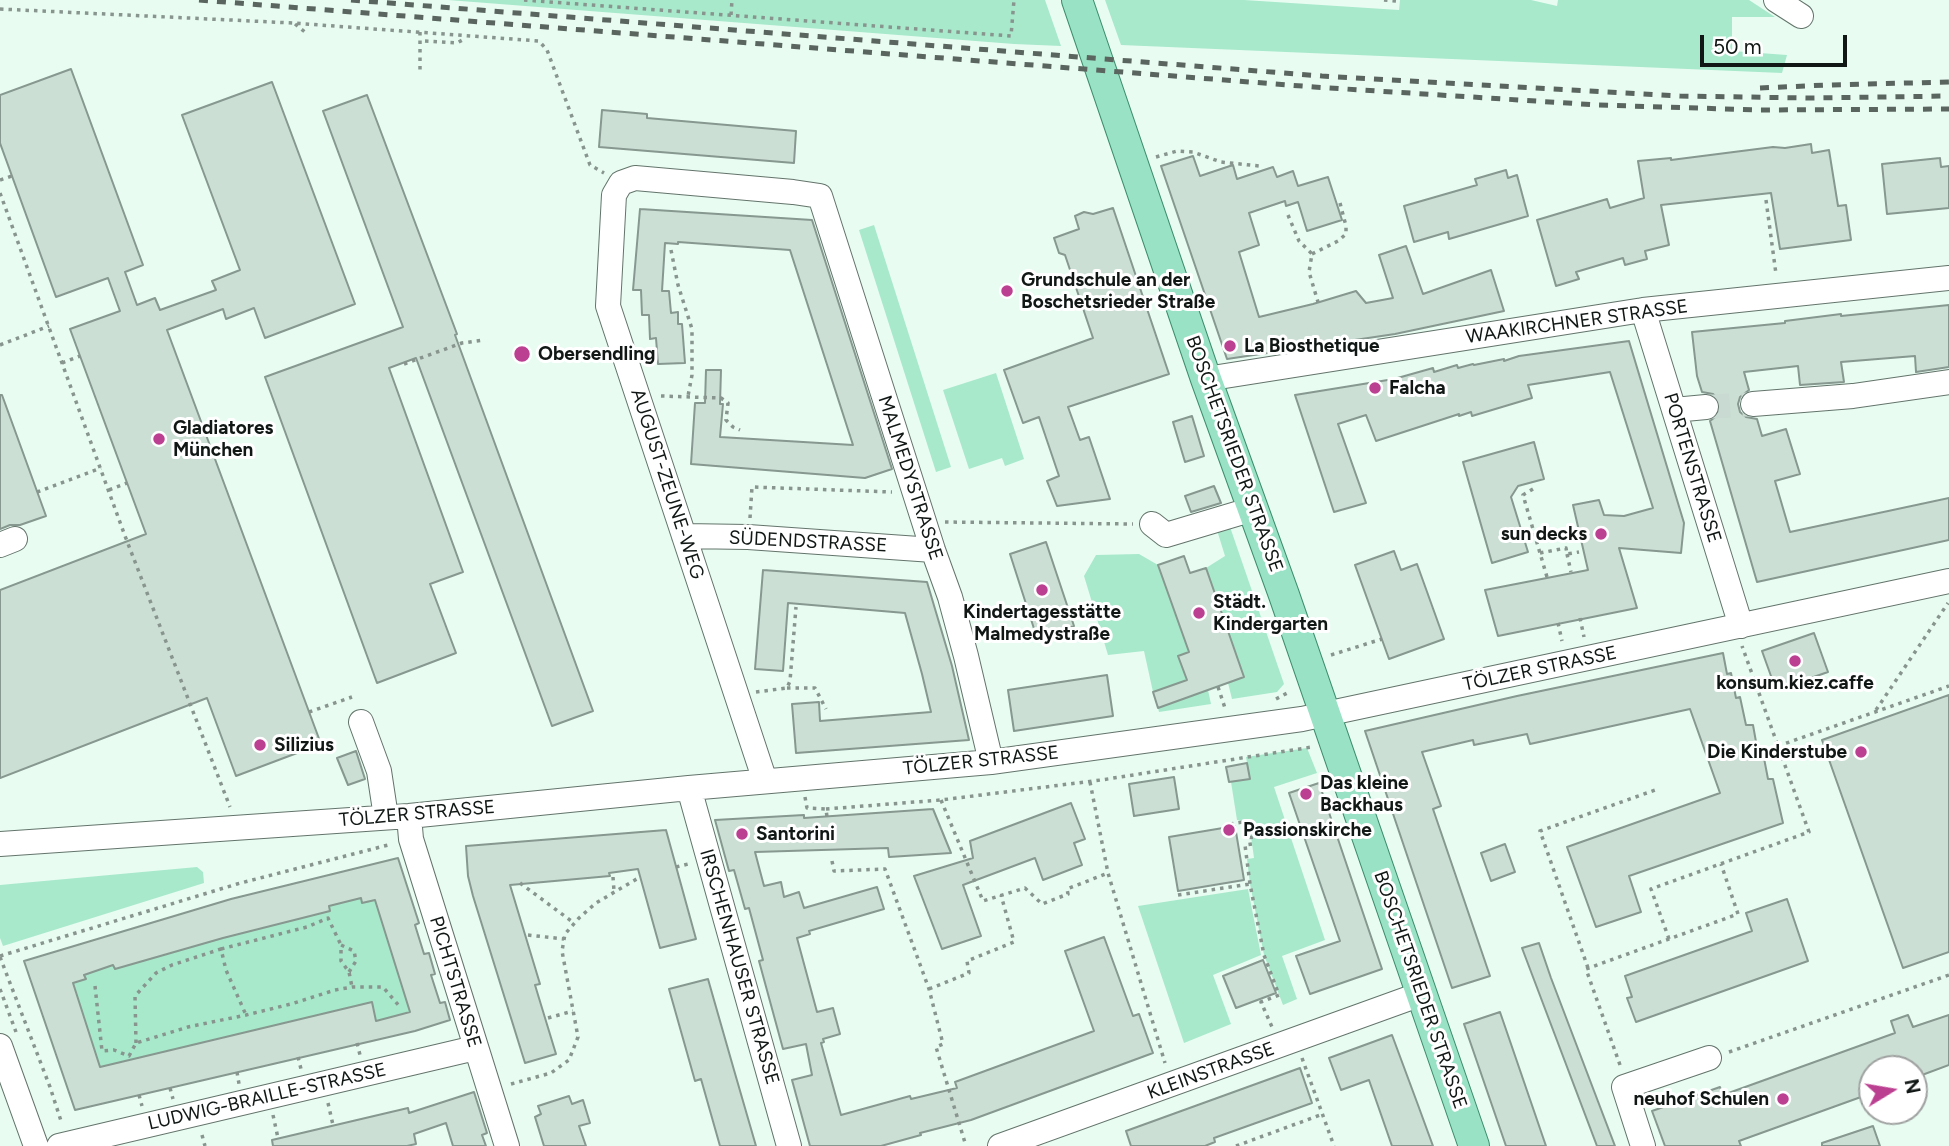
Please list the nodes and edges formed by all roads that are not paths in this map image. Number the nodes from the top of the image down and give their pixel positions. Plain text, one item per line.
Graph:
1 (1077, 0) edge
2 (1776, 0) edge
3 (1801, 16) dead end
4 (621, 183) joint
5 (1949, 278) edge
6 (1643, 310) junction
7 (1206, 379) junction
8 (1949, 382) edge
9 (1753, 404) tunnel mouth
10 (1706, 407) tunnel mouth
11 (1674, 410) junction
12 (1253, 509) junction
13 (1152, 524) road end
14 (684, 536) junction
15 (933, 550) junction
16 (1949, 582) edge
17 (1738, 627) junction
18 (1325, 714) junction
19 (361, 722) dead end
20 (991, 762) junction
21 (765, 782) junction
22 (689, 788) junction
23 (402, 824) junction
24 (0, 844) edge
25 (1421, 994) junction
26 (0, 1046) edge
27 (475, 1048) junction
28 (1709, 1058) road end
29 (64, 1145) edge
30 (36, 1146) edge
31 (507, 1146) edge
32 (789, 1146) edge
33 (1000, 1146) edge
34 (1474, 1146) edge
35 (1643, 1146) edge

1 - 7 main road, BOSCHETSRIEDER STRASSE
2 - 3 street
4 - 14 street, AUGUST-ZEUNE-WEG
4 - 15 street, MALMEDYSTRASSE
5 - 6 street, WAAKIRCHNER STRASSE
6 - 7 street, WAAKIRCHNER STRASSE
6 - 11 street, PORTENSTRASSE
7 - 12 main road, BOSCHETSRIEDER STRASSE
8 - 9 street
10 - 11 street
11 - 17 street, PORTENSTRASSE
12 - 13 street
12 - 18 main road, BOSCHETSRIEDER STRASSE
14 - 15 street, SÜDENDSTRASSE
14 - 21 street, AUGUST-ZEUNE-WEG
15 - 20 street, MALMEDYSTRASSE
16 - 17 street, TÖLZER STRASSE
17 - 18 street, TÖLZER STRASSE
18 - 20 street, TÖLZER STRASSE
18 - 25 main road, BOSCHETSRIEDER STRASSE
19 - 23 street, PICHTSTRASSE
20 - 21 street, TÖLZER STRASSE
21 - 22 street, TÖLZER STRASSE
22 - 23 street, TÖLZER STRASSE
22 - 32 street, IRSCHENHAUSER STRASSE
23 - 24 street, TÖLZER STRASSE
23 - 27 street, PICHTSTRASSE
25 - 33 street, KLEINSTRASSE
25 - 34 main road, BOSCHETSRIEDER STRASSE
26 - 30 street
27 - 29 street, LUDWIG-BRAILLE-STRASSE
27 - 31 street, PICHTSTRASSE
28 - 35 street

